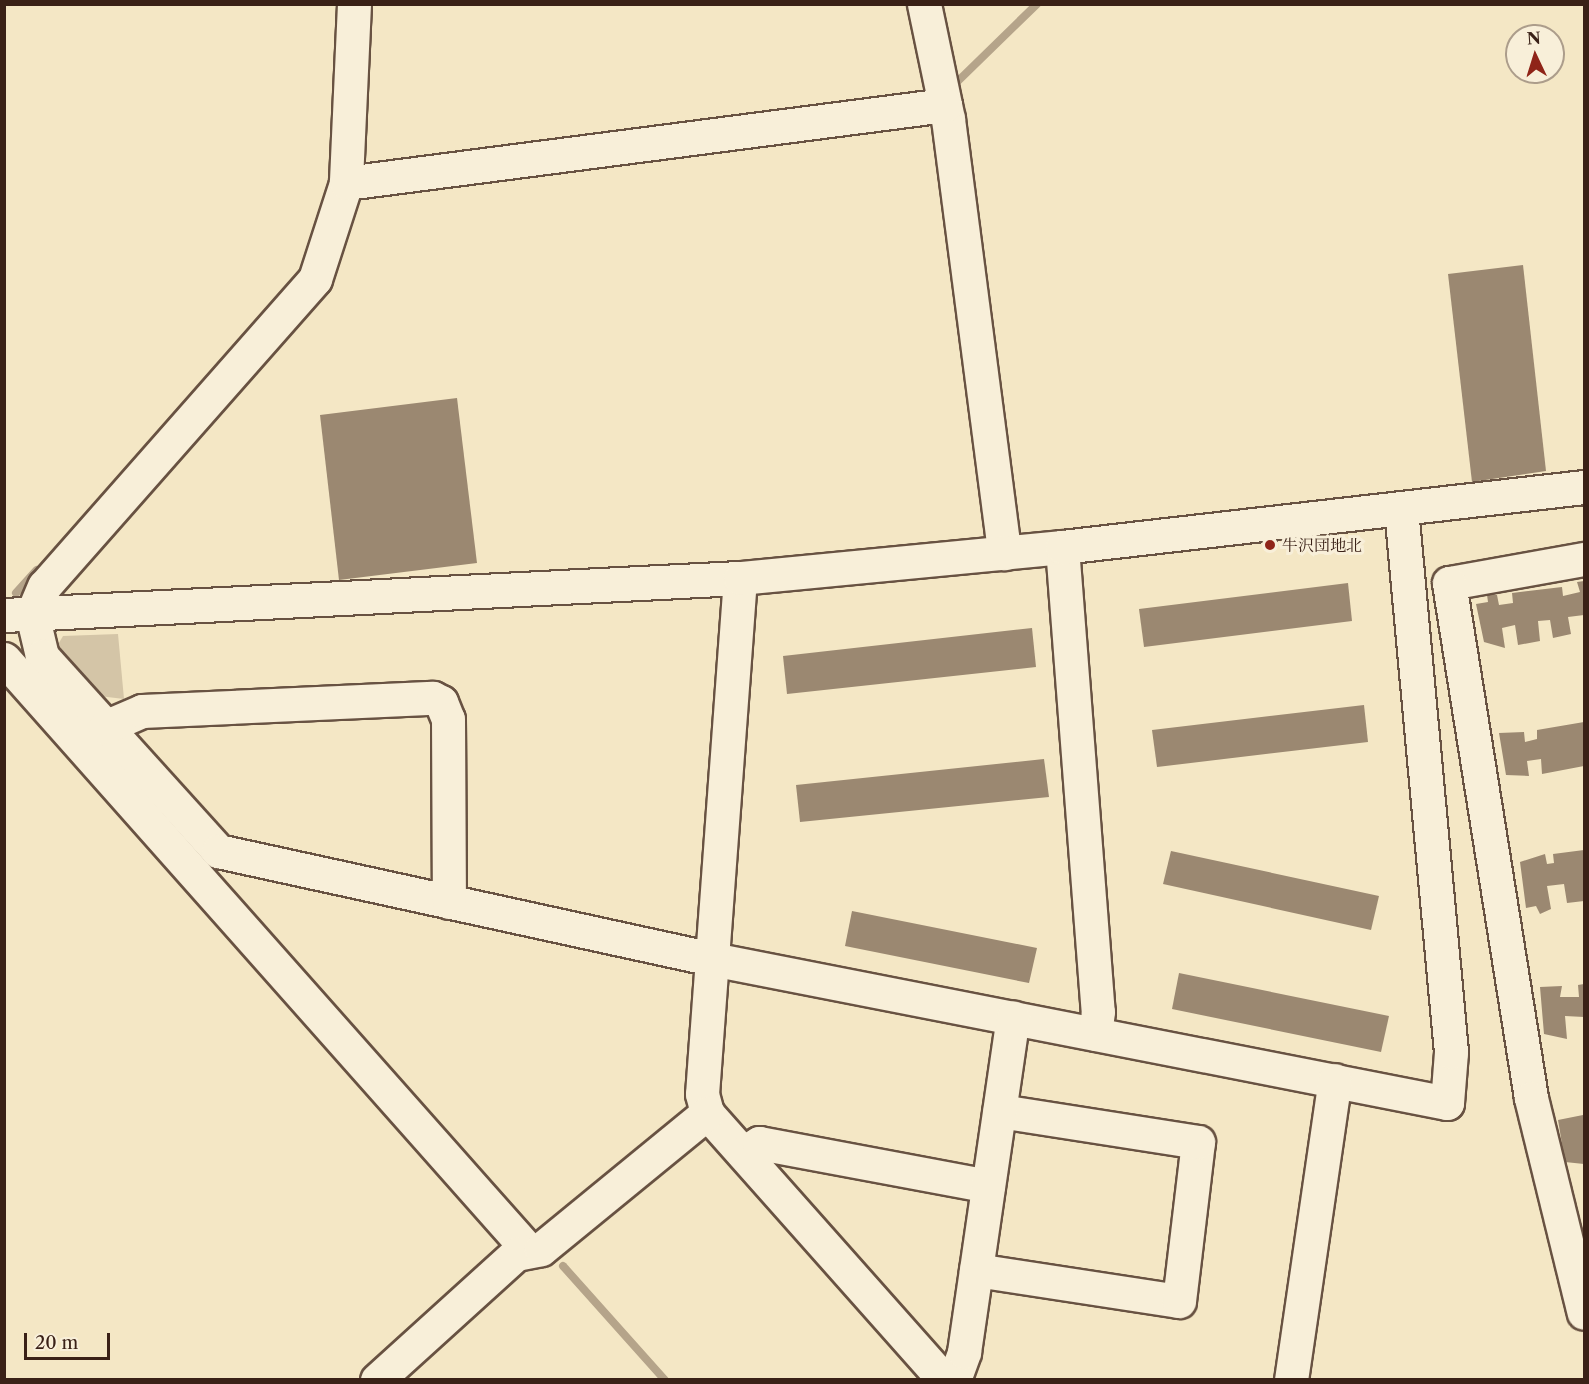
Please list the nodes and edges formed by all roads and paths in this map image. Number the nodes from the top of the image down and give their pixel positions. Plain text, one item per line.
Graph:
1 (354, 4) edge
2 (924, 4) edge
3 (941, 92) junction
4 (345, 183) junction
5 (1584, 487) edge
6 (1401, 509) junction
7 (1062, 547) junction
8 (1004, 553) junction
9 (1584, 559) edge
10 (740, 578) junction
11 (18, 614) edge
12 (4, 659) edge
13 (105, 727) junction
14 (449, 902) junction
15 (712, 959) junction
16 (1012, 1018) junction
17 (1095, 1034) junction
18 (1335, 1080) junction
19 (999, 1111) junction
20 (707, 1113) junction
21 (743, 1153) junction
22 (988, 1186) junction
23 (1572, 1209) edge
24 (529, 1251) junction
25 (976, 1270) junction
26 (1584, 1313) edge
27 (377, 1380) edge
28 (944, 1380) edge
29 (954, 1380) edge
30 (1291, 1380) edge

1 - 4 street
2 - 3 street
3 - 4 street
3 - 8 street
4 - 11 street
5 - 6 street
6 - 7 street
6 - 18 street
7 - 8 street
7 - 17 street
8 - 10 street
9 - 23 street
10 - 11 street
10 - 15 street
11 - 13 street
12 - 24 street
13 - 14 street
13 - 14 street
14 - 15 street
15 - 16 street
15 - 20 street
16 - 17 street
16 - 19 street
17 - 18 street
18 - 30 street
19 - 22 street
19 - 25 street
20 - 21 street
20 - 24 street
21 - 22 street
21 - 28 street
22 - 25 street
23 - 26 street
24 - 27 street
25 - 29 street

